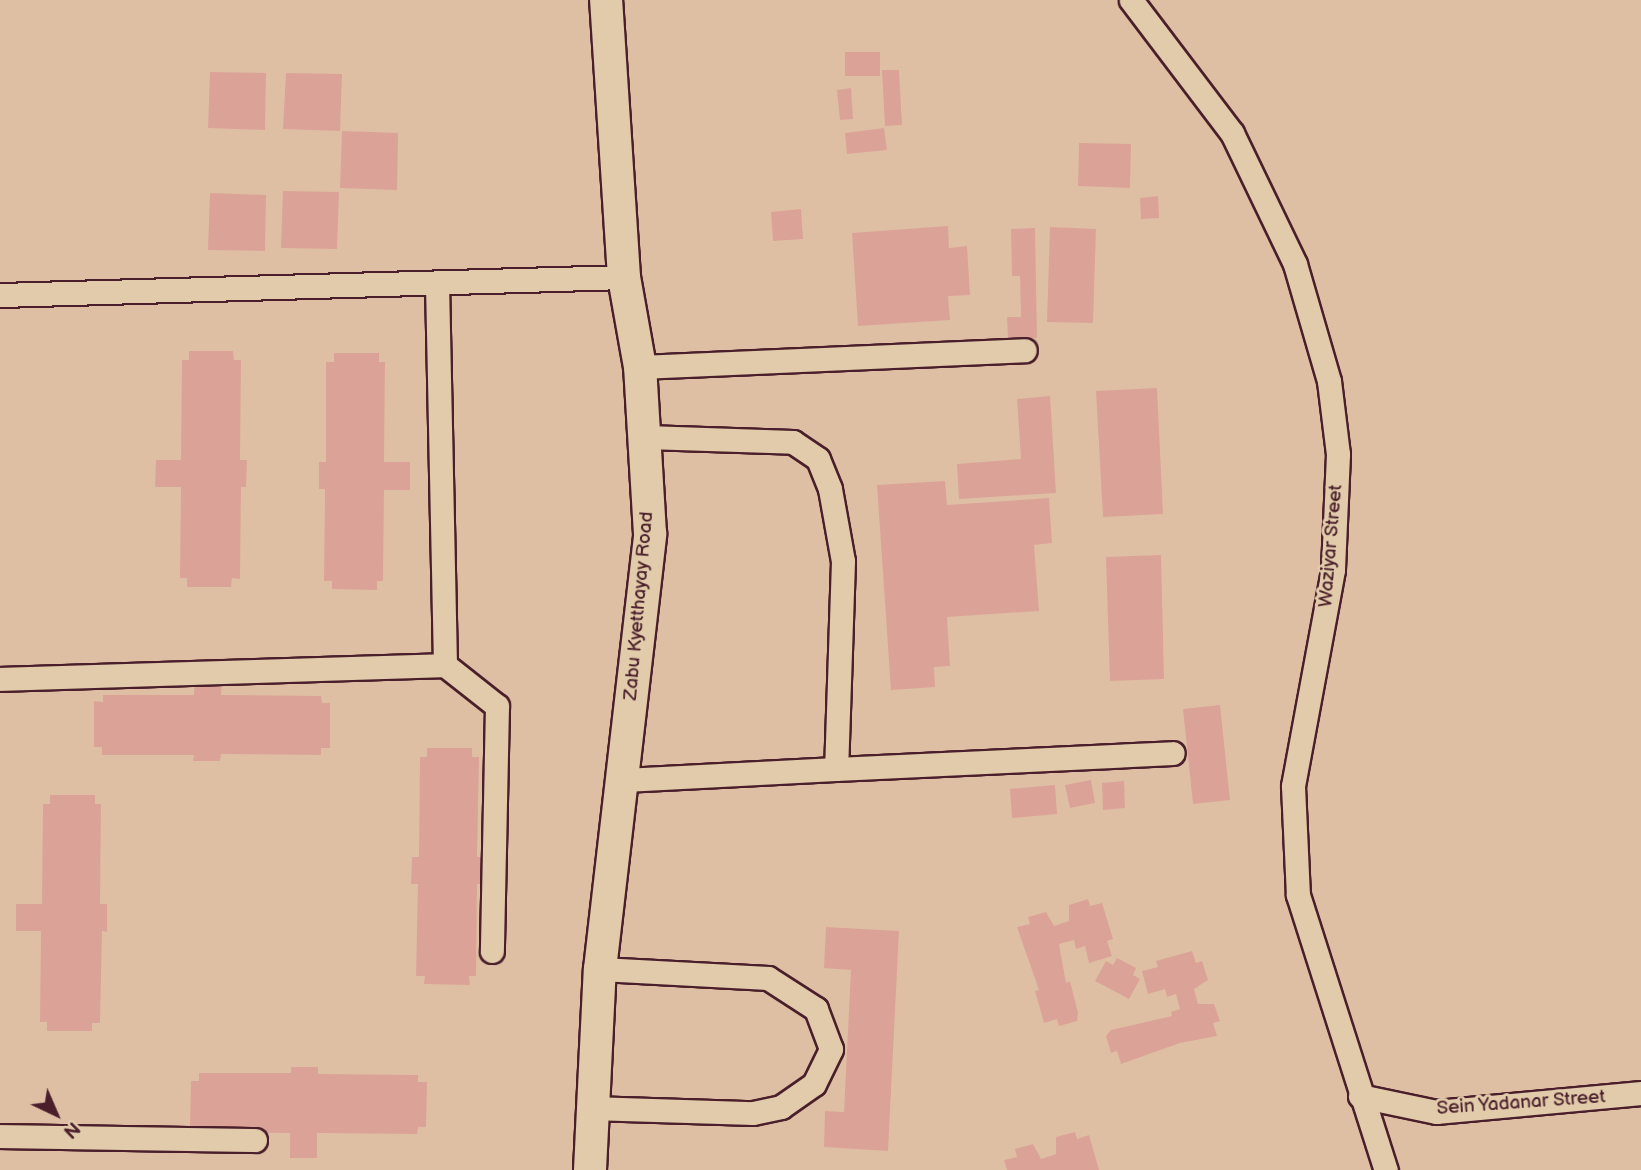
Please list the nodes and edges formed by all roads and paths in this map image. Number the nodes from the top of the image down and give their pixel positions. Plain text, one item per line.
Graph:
1 (606, 0) edge
2 (1131, 0) edge
3 (624, 277) junction
4 (437, 283) junction
5 (0, 295) edge
6 (1025, 350) dead end
7 (640, 368) junction
8 (646, 437) junction
9 (445, 665) junction
10 (0, 679) edge
11 (1173, 753) dead end
12 (836, 769) junction
13 (624, 780) junction
14 (492, 951) dead end
15 (600, 969) junction
16 (1641, 1093) edge
17 (1360, 1097) junction
18 (590, 1108) junction
19 (0, 1136) edge
20 (255, 1140) dead end
21 (590, 1170) edge
22 (1386, 1170) edge

1 - 3 main road, Zabu Kyetthayay Road
2 - 17 street, Waziyar Street
3 - 4 street
3 - 7 main road, Zabu Kyetthayay Road
4 - 5 street
4 - 9 street
6 - 7 street
7 - 8 main road, Zabu Kyetthayay Road
8 - 12 street
8 - 13 main road, Zabu Kyetthayay Road
9 - 10 street
9 - 14 street
11 - 12 street
12 - 13 street
13 - 15 main road, Zabu Kyetthayay Road
15 - 18 main road, Zabu Kyetthayay Road
15 - 18 street
16 - 17 street, Sein Yadanar Street
17 - 22 street, Waziyar Street
18 - 21 main road, Zabu Kyetthayay Road
19 - 20 street

